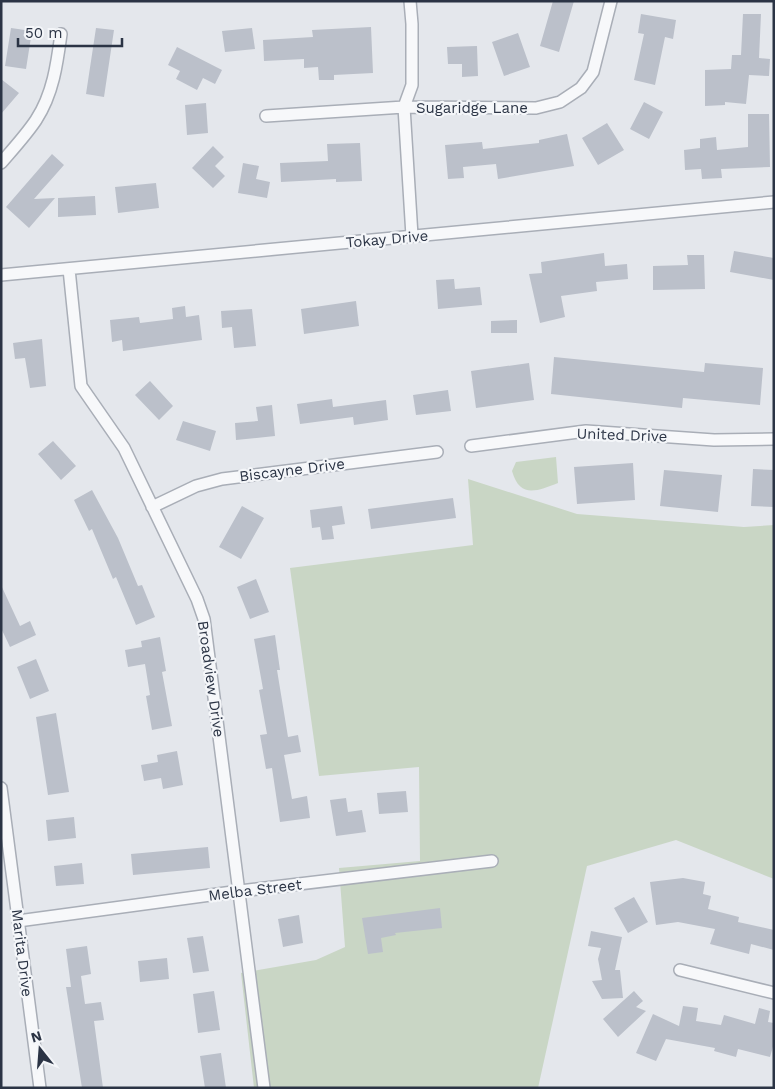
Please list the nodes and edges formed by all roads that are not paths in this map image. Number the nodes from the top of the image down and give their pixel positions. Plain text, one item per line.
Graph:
1 (410, 1) edge
2 (611, 1) edge
3 (61, 34) dead end
4 (404, 108) junction
5 (266, 116) dead end
6 (1, 163) edge
7 (774, 202) edge
8 (412, 236) junction
9 (69, 269) junction
10 (1, 275) edge
11 (774, 439) edge
12 (471, 446) dead end
13 (437, 452) dead end
14 (152, 507) junction
15 (1, 788) edge
16 (492, 862) dead end
17 (240, 891) junction
18 (18, 921) junction
19 (680, 970) dead end
20 (774, 993) edge
21 (40, 1088) edge
22 (264, 1088) edge

1 - 4 street
2 - 4 street, Sugaridge Lane
3 - 6 street
4 - 5 street, Sugaridge Lane
4 - 8 street
7 - 8 street, Tokay Drive
8 - 9 street, Tokay Drive
9 - 10 street, Tokay Drive
9 - 14 street, Broadview Drive
11 - 12 street, United Drive
13 - 14 street, Biscayne Drive
14 - 17 street, Broadview Drive
15 - 18 street, Marita Drive
16 - 17 street, Melba Street
17 - 18 street, Melba Street
17 - 22 street, Broadview Drive
18 - 21 street, Marita Drive
19 - 20 street

